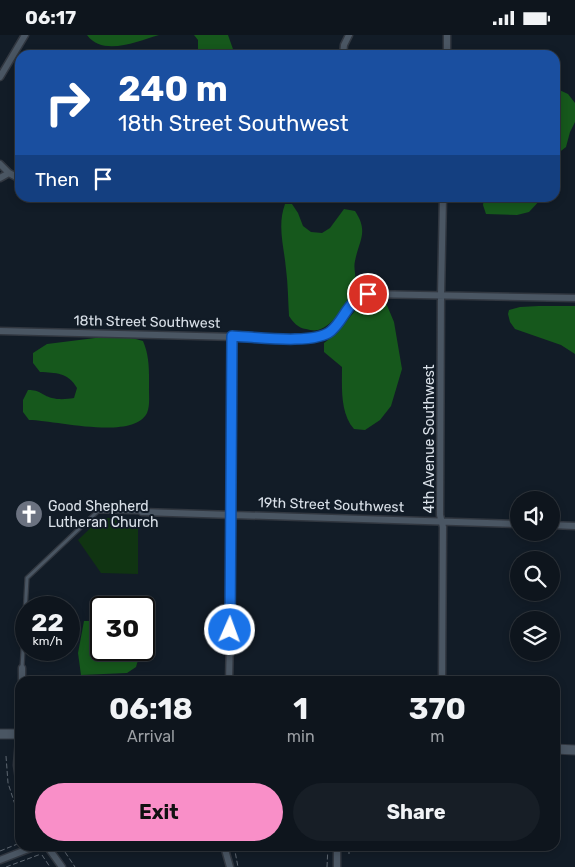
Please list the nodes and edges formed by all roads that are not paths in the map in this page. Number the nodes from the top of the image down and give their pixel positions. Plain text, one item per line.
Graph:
1 (25, 35) edge
2 (349, 35) edge
3 (447, 35) edge
4 (16, 50) edge
5 (344, 50) edge
6 (446, 50) edge
7 (15, 52) edge
8 (0, 77) edge
9 (0, 164) edge
10 (9, 173) junction
11 (15, 176) edge
12 (0, 177) edge
13 (443, 202) edge
14 (441, 295) junction
15 (575, 298) edge
16 (0, 331) edge
17 (232, 336) junction
18 (142, 512) joint
19 (231, 515) junction
20 (442, 522) junction
21 (510, 524) edge
22 (560, 525) edge
23 (575, 526) edge
24 (22, 668) joint
25 (22, 676) edge
26 (228, 676) edge
27 (442, 676) edge
28 (0, 734) edge
29 (15, 734) edge
30 (560, 749) edge
31 (575, 750) edge
32 (23, 851) edge
33 (51, 851) edge
34 (225, 851) edge
35 (337, 851) edge
36 (0, 860) edge
37 (62, 867) edge
38 (230, 867) edge
39 (337, 867) edge

1 - 4 street
2 - 5 street
3 - 6 street
7 - 8 street
9 - 10 street
10 - 11 street
10 - 12 street
13 - 14 street, 4th Avenue Southwest
14 - 15 street, 18th Street Southwest
14 - 17 street, 18th Street Southwest
14 - 20 street, 4th Avenue Southwest
16 - 17 street, 18th Street Southwest
17 - 19 street
18 - 19 street, 19th Street Southwest
18 - 24 lane
19 - 20 street, 19th Street Southwest
19 - 26 street
20 - 21 street, 19th Street Southwest
20 - 27 street, 4th Avenue Southwest
22 - 23 street
24 - 25 street
28 - 29 street
30 - 31 street
32 - 36 street
33 - 37 street
34 - 38 street
35 - 39 street

